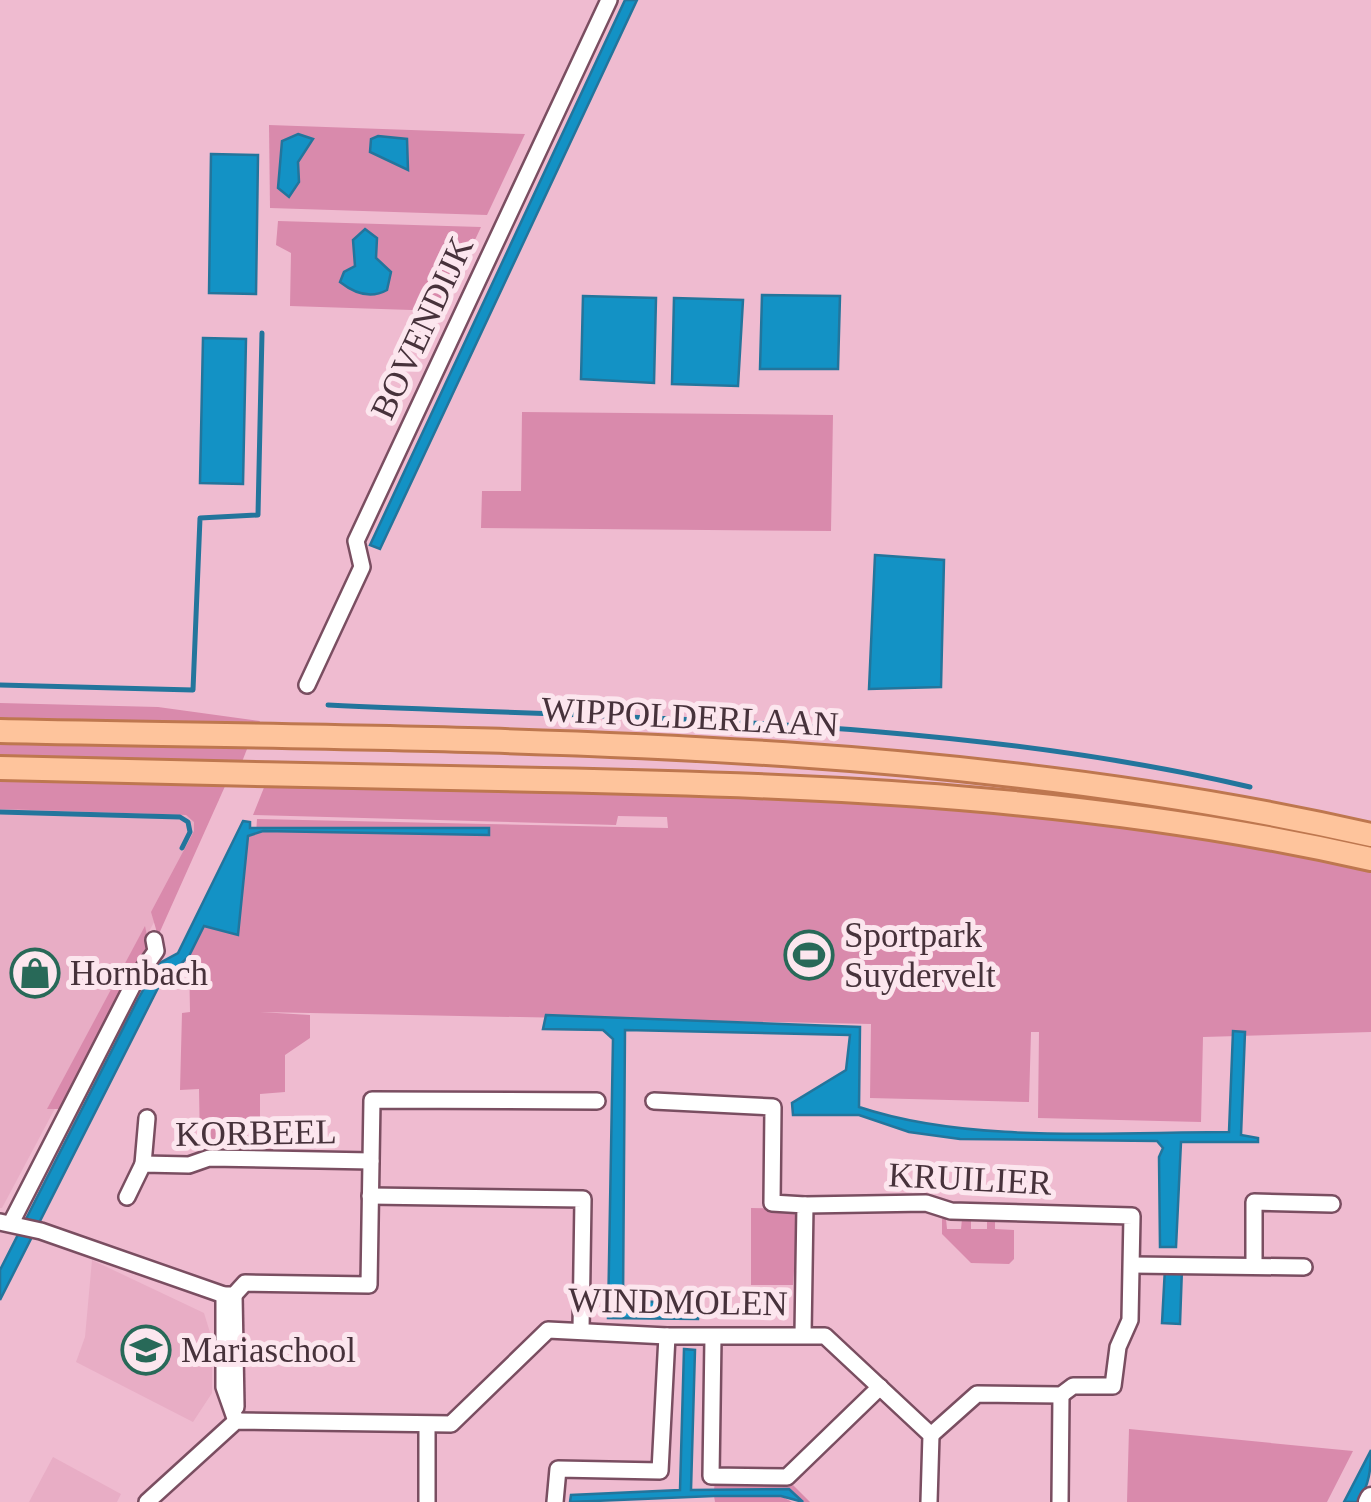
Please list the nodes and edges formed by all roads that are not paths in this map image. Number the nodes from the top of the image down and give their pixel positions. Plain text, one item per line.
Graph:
1 (609, 0) edge
2 (307, 684) dead end
3 (0, 731) edge
4 (0, 768) edge
5 (1371, 836) edge
6 (1371, 858) edge
7 (154, 940) dead end
8 (654, 1101) dead end
9 (597, 1102) dead end
10 (147, 1118) dead end
11 (371, 1161) junction
12 (143, 1164) junction
13 (127, 1196) dead end
14 (370, 1196) junction
15 (1332, 1204) dead end
16 (804, 1205) junction
17 (9, 1223) edge
18 (1132, 1265) junction
19 (1254, 1266) junction
20 (1304, 1267) dead end
21 (229, 1295) junction
22 (581, 1330) junction
23 (802, 1335) junction
24 (667, 1336) junction
25 (713, 1337) junction
26 (880, 1386) junction
27 (1061, 1395) junction
28 (236, 1421) junction
29 (427, 1426) junction
30 (931, 1435) junction
31 (146, 1502) edge
32 (427, 1502) edge
33 (555, 1502) edge
34 (930, 1502) edge
35 (1060, 1502) edge

1 - 2 street, BOVENDIJK
3 - 5 main road, WIPPOLDERLAAN
4 - 6 main road, WIPPOLDERLAAN
7 - 17 street
8 - 16 street
9 - 11 street
10 - 12 street, KORBEEL
11 - 12 street, KORBEEL
11 - 14 street
12 - 13 street, KORBEEL
14 - 21 street
14 - 22 street
15 - 19 street
16 - 18 street, KRUILIER
16 - 23 street
17 - 21 street
18 - 19 street
18 - 27 street
19 - 20 street
21 - 28 street
22 - 24 street, WINDMOLEN
22 - 29 street, WINDMOLEN
23 - 25 street, WINDMOLEN
23 - 26 street, WINDMOLEN
24 - 25 street, WINDMOLEN
24 - 33 street
25 - 26 street
26 - 30 street, WINDMOLEN
27 - 30 street
27 - 35 street
28 - 29 street, WINDMOLEN
28 - 31 street
29 - 32 street
30 - 34 street

